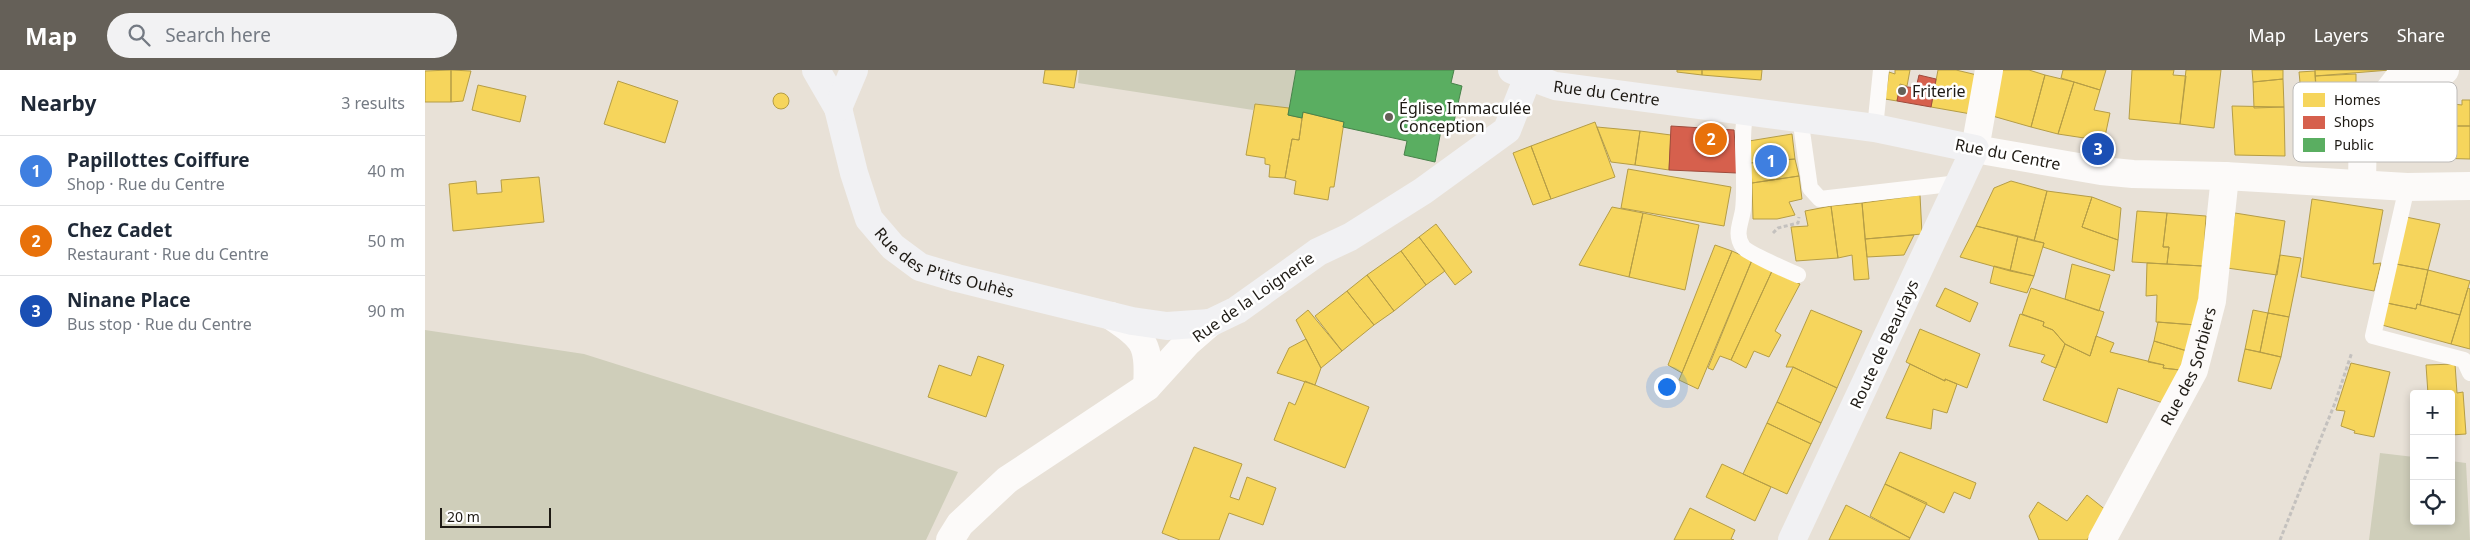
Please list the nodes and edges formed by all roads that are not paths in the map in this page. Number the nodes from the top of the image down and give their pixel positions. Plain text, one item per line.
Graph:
1 (816, 70) edge
2 (854, 70) edge
3 (1881, 70) edge
4 (1989, 70) edge
5 (2445, 70) edge
6 (1522, 72) edge
7 (2395, 82) edge
8 (838, 108) junction
9 (1746, 110) junction
10 (1800, 117) junction
11 (1875, 128) junction
12 (1975, 149) junction
13 (2362, 162) edge
14 (2225, 176) junction
15 (1959, 183) junction
16 (2362, 184) junction
17 (2470, 186) edge
18 (2407, 187) junction
19 (1798, 276) dead end
20 (1111, 316) junction
21 (1210, 323) junction
22 (2470, 373) edge
23 (1147, 387) junction
24 (950, 540) edge
25 (1792, 540) edge
26 (2102, 540) edge

1 - 8 street, Rue des P'tits Ouhès
2 - 8 street
3 - 11 lane
4 - 12 street
5 - 7 street
6 - 9 street, Rue du Centre
6 - 21 street, Rue de la Loignerie
8 - 20 street, Rue des P'tits Ouhès
9 - 10 street, Rue du Centre
9 - 19 lane
10 - 11 street, Rue du Centre
10 - 15 lane
11 - 12 street, Rue du Centre
12 - 14 street, Rue du Centre
12 - 15 street, Route de Beaufays
13 - 16 street
14 - 16 street, Rue du Centre
14 - 26 street, Rue des Sorbiers
15 - 25 street, Route de Beaufays
16 - 18 street, Rue du Centre
17 - 18 street, Rue du Centre
18 - 22 lane
20 - 21 street, Rue des P'tits Ouhès
20 - 23 street, Rue des P'tits Ouhès
21 - 23 street, Rue de la Loignerie
23 - 24 street, Rue de la Loignerie

